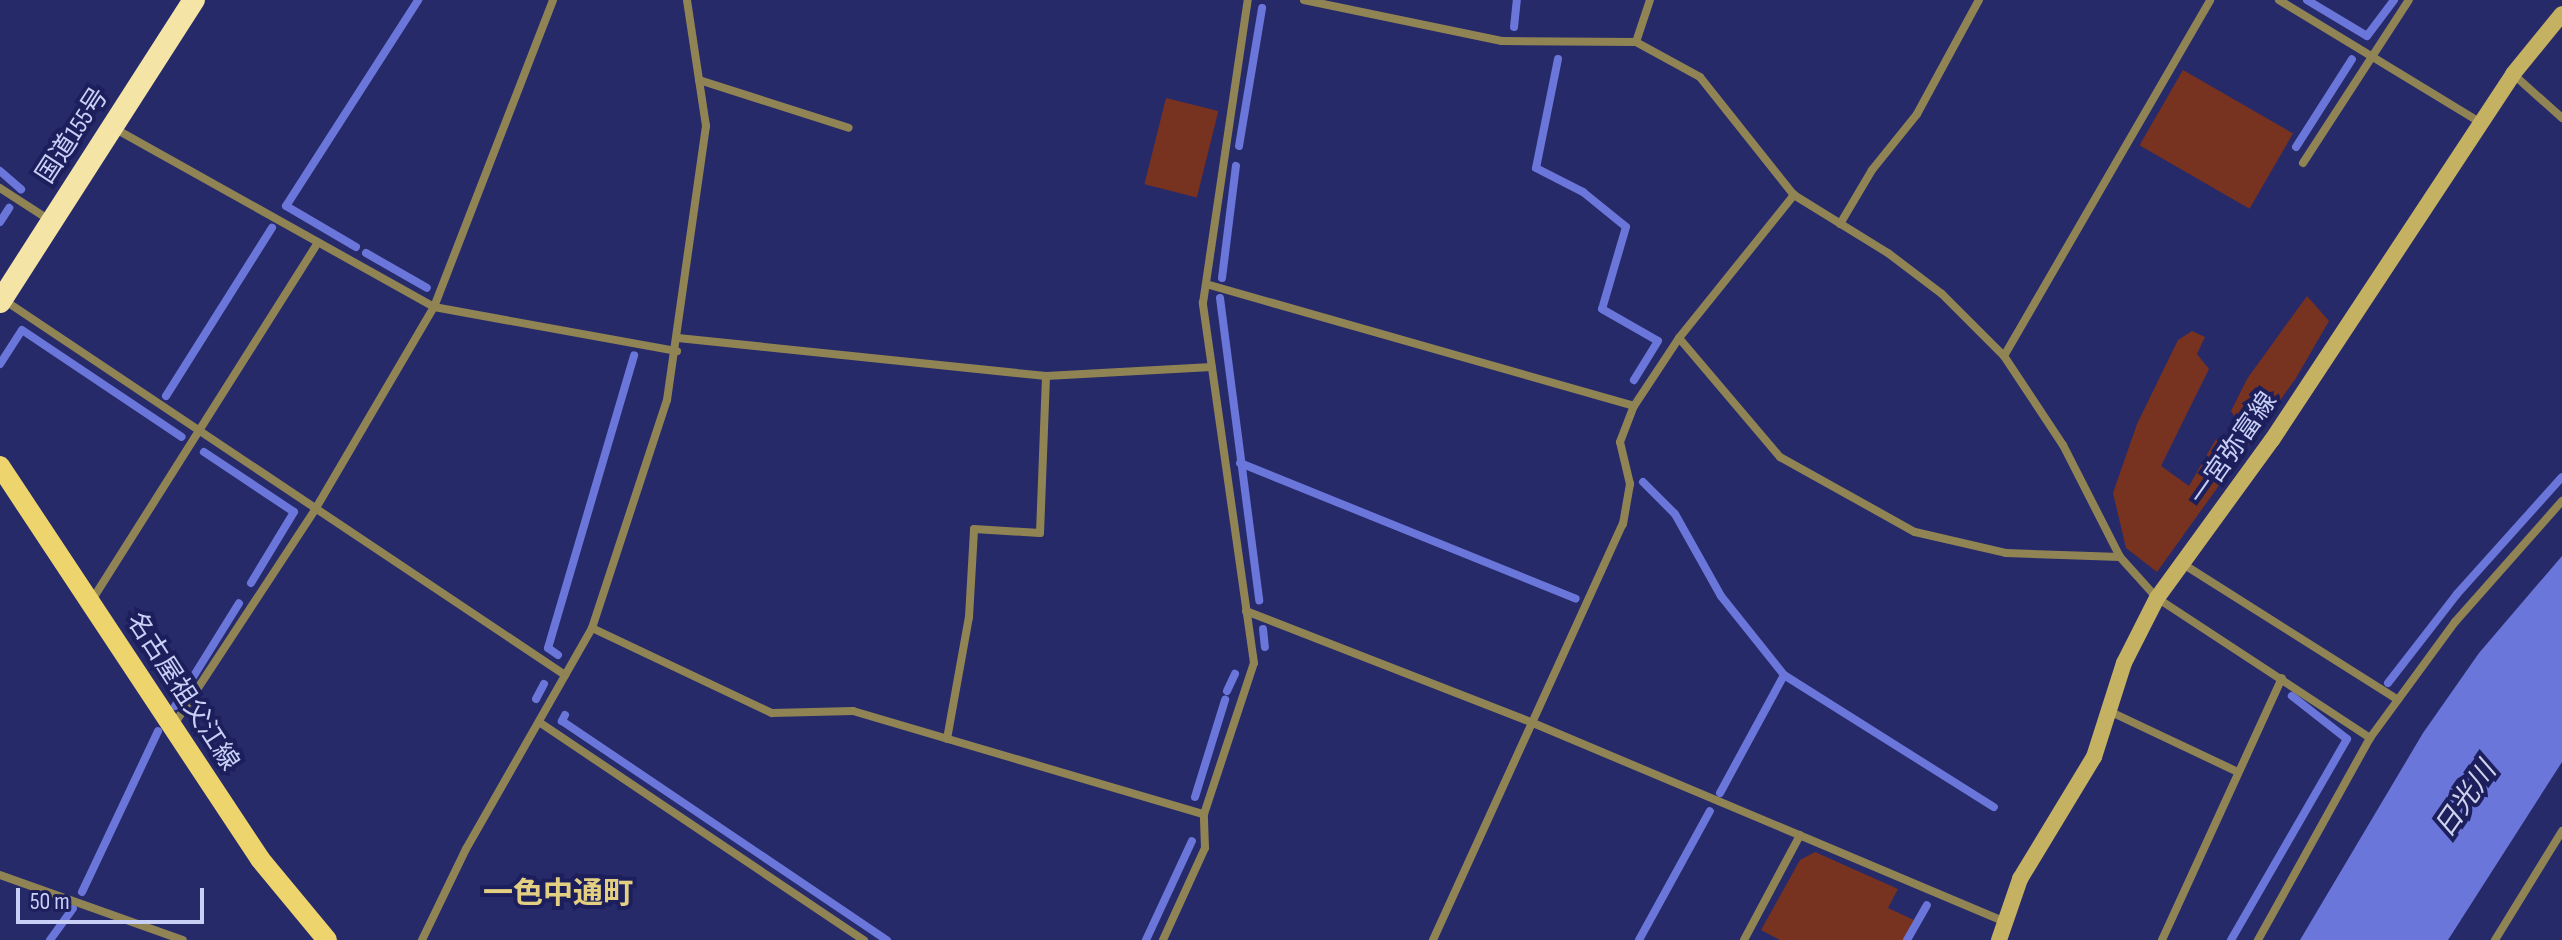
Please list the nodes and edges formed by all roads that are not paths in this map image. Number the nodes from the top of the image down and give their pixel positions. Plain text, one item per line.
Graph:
1 (194, 0) edge
2 (553, 0) edge
3 (687, 0) edge
4 (1248, 0) edge
5 (1304, 0) edge
6 (1650, 0) edge
7 (1979, 0) edge
8 (2210, 0) edge
9 (2279, 0) edge
10 (2409, 0) edge
11 (2562, 14) edge
12 (1636, 42) junction
13 (2374, 55) junction
14 (2513, 74) junction
15 (699, 80) junction
16 (2562, 118) edge
17 (2480, 122) junction
18 (112, 127) junction
19 (849, 128) dead end
20 (2303, 163) dead end
21 (0, 188) edge
22 (1794, 195) junction
23 (52, 221) junction
24 (1840, 224) junction
25 (318, 242) junction
26 (1206, 284) junction
27 (1, 301) edge
28 (434, 307) junction
29 (678, 338) junction
30 (1679, 338) junction
31 (677, 351) junction
32 (2004, 356) junction
33 (1212, 367) junction
34 (1046, 376) junction
35 (1634, 406) junction
36 (201, 431) junction
37 (0, 466) edge
38 (2562, 501) edge
39 (316, 508) junction
40 (2120, 557) junction
41 (2182, 564) junction
42 (2157, 598) junction
43 (92, 601) junction
44 (1246, 611) junction
45 (592, 628) junction
46 (565, 675) junction
47 (2282, 678) junction
48 (2398, 700) junction
49 (2111, 712) junction
50 (1533, 723) junction
51 (542, 724) junction
52 (173, 727) junction
53 (2370, 738) junction
54 (947, 739) junction
55 (2238, 772) junction
56 (1204, 814) junction
57 (2562, 831) edge
58 (1800, 835) junction
59 (0, 875) edge
60 (2003, 921) junction
61 (183, 940) edge
62 (327, 940) edge
63 (422, 940) edge
64 (864, 940) edge
65 (1163, 940) edge
66 (1433, 940) edge
67 (1744, 940) edge
68 (1999, 940) edge
69 (2162, 940) edge
70 (2258, 940) edge
71 (2495, 940) edge

1 - 18 highway, 国道155号
2 - 28 street
3 - 15 street
4 - 26 street
5 - 12 street
6 - 12 street
7 - 24 street
8 - 32 street
9 - 13 street
10 - 13 street
11 - 14 main road, 一宮弥富線
12 - 22 street
13 - 17 street
13 - 20 street
14 - 16 street
14 - 17 main road, 一宮弥富線
15 - 19 street
15 - 29 street
17 - 41 main road, 一宮弥富線
18 - 23 highway, 国道155号
18 - 25 street
21 - 23 street
22 - 24 street
22 - 30 street
23 - 27 highway, 国道155号
24 - 32 street
25 - 28 street
25 - 36 street
26 - 33 street
26 - 35 street
27 - 36 street
28 - 31 street
28 - 39 street
29 - 31 street
29 - 34 street
30 - 35 street
30 - 40 street
31 - 45 street
32 - 40 street
33 - 34 street
33 - 44 street
34 - 54 street
35 - 50 street
36 - 39 street
36 - 43 street
37 - 43 main road, 名古屋祖父江線
38 - 48 street
39 - 46 street
39 - 52 street
40 - 42 street
41 - 42 main road, 一宮弥富線
41 - 48 street
42 - 47 street
42 - 49 main road, 一宮弥富線
43 - 52 main road, 名古屋祖父江線
44 - 50 street
44 - 56 street
45 - 46 street
45 - 54 street
46 - 51 street
47 - 53 street
47 - 55 street
48 - 53 street
49 - 55 street
49 - 60 main road, 一宮弥富線
50 - 58 street
50 - 66 street
51 - 63 street
51 - 64 street
52 - 62 main road, 名古屋祖父江線
53 - 70 street
54 - 56 street
55 - 69 street
56 - 65 street
57 - 71 street
58 - 60 street
58 - 67 street
59 - 61 street
60 - 68 main road, 一宮弥富線

